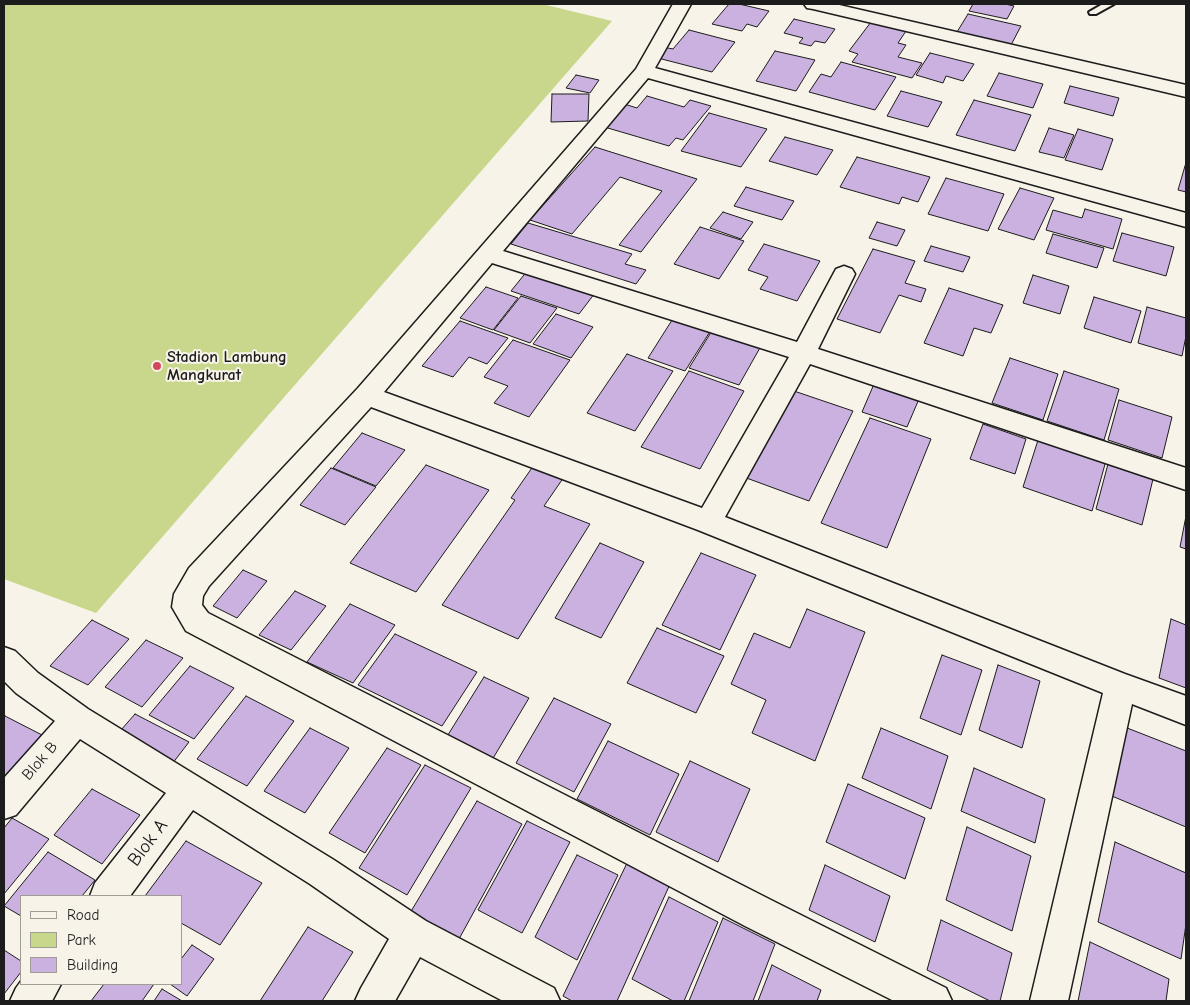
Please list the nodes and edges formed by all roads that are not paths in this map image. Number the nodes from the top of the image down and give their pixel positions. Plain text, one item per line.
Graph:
1 (682, 4) edge
2 (813, 4) edge
3 (1110, 4) edge
4 (1093, 12) dead end
5 (644, 71) junction
6 (1186, 91) edge
7 (1186, 220) edge
8 (487, 254) junction
9 (844, 274) dead end
10 (804, 353) junction
11 (367, 395) junction
12 (1186, 478) edge
13 (708, 522) junction
14 (4, 661) edge
15 (1120, 686) junction
16 (1186, 710) edge
17 (77, 719) junction
18 (189, 789) junction
19 (4, 803) edge
20 (109, 895) edge
21 (413, 934) junction
22 (41, 985) edge
23 (29, 1001) edge
24 (374, 1001) edge
25 (541, 1001) edge
26 (933, 1001) edge
27 (1049, 1001) edge

1 - 5 street
2 - 6 street
3 - 4 lane
5 - 7 street
5 - 8 street
8 - 10 street
8 - 11 street
9 - 10 street
10 - 12 street
10 - 13 street
11 - 13 street
11 - 26 street
13 - 15 street
14 - 17 street
15 - 16 street
15 - 27 street
17 - 18 street
17 - 19 street, Blok B
18 - 20 street, Blok A
18 - 21 street
21 - 24 street
21 - 25 street
22 - 23 street

